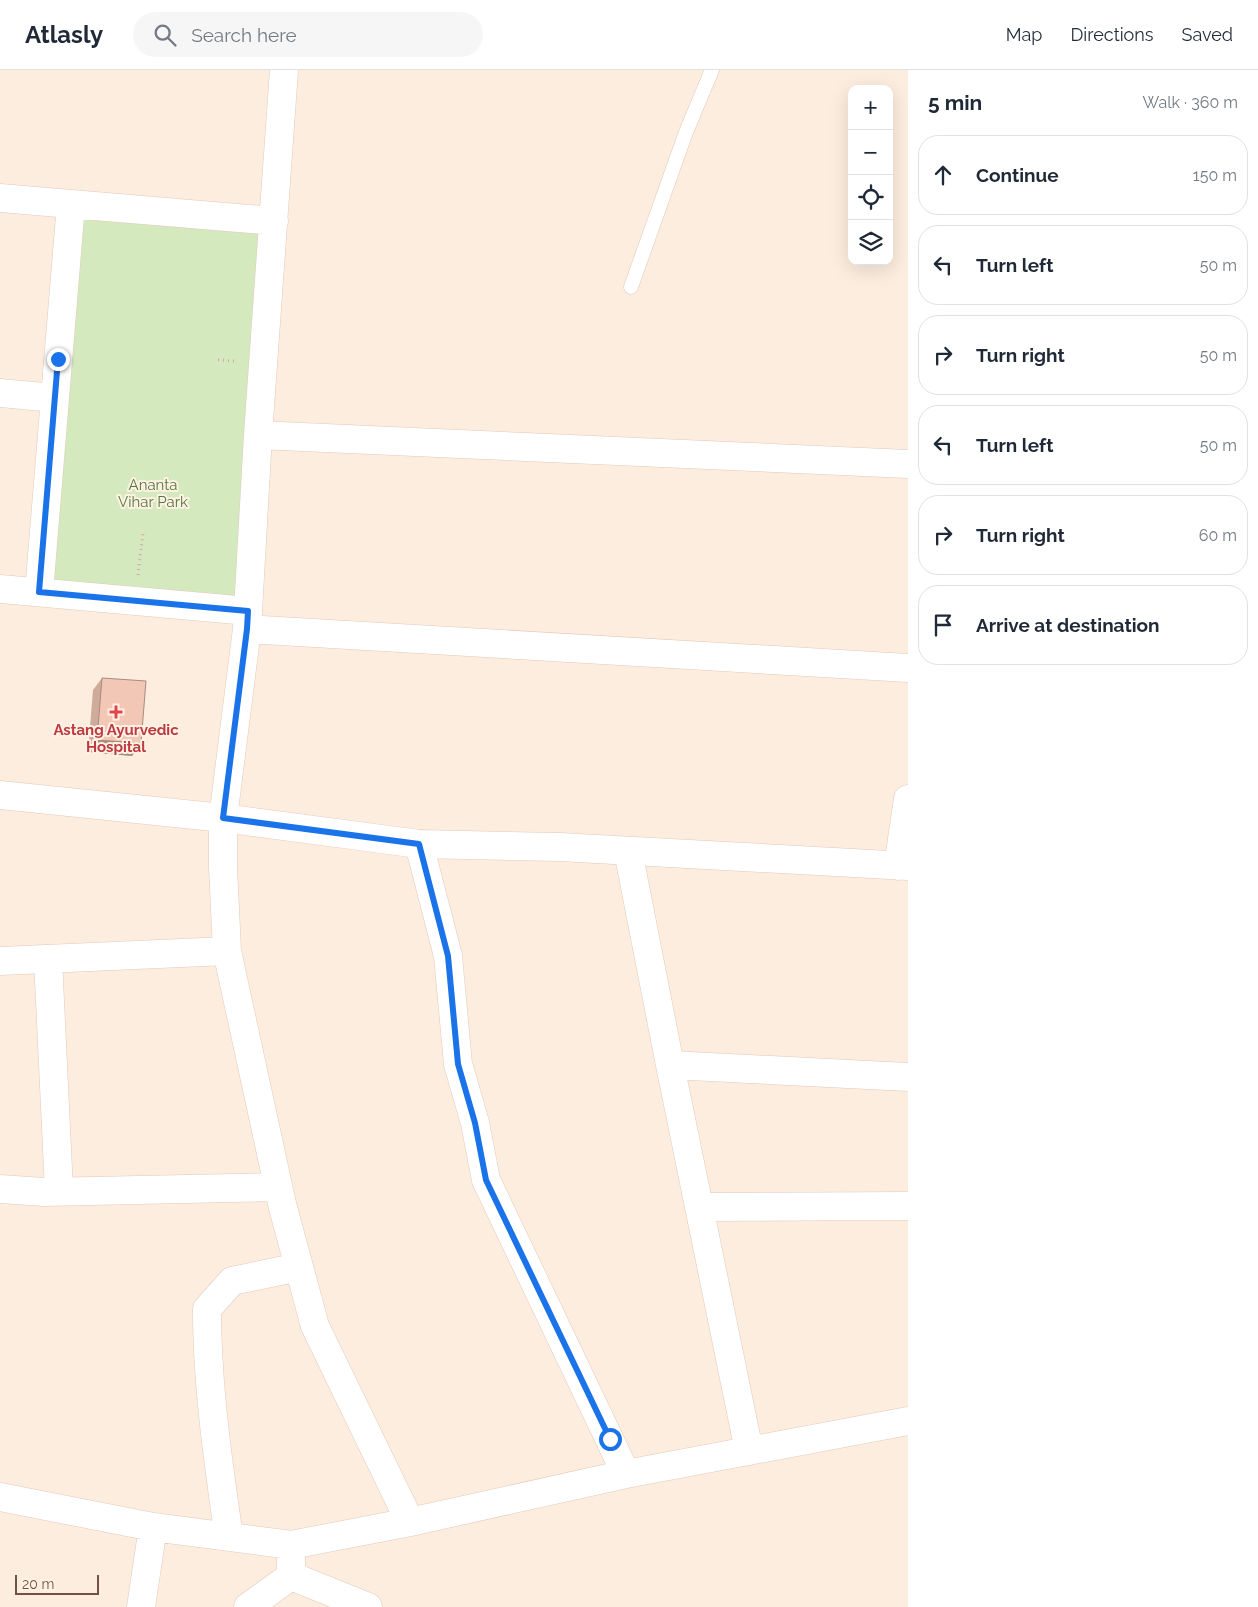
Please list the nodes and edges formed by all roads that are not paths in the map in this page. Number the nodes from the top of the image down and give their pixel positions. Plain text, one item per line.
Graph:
1 (284, 70) edge
2 (712, 70) edge
3 (0, 198) edge
4 (71, 204) junction
5 (274, 221) junction
6 (632, 287) dead end
7 (0, 393) edge
8 (55, 398) junction
9 (258, 435) junction
10 (908, 464) edge
11 (0, 589) edge
12 (39, 592) junction
13 (247, 620) junction
14 (908, 668) edge
15 (0, 795) edge
16 (908, 799) edge
17 (223, 818) junction
18 (419, 844) junction
19 (628, 851) junction
20 (903, 866) edge
21 (227, 951) junction
22 (48, 959) junction
23 (0, 961) edge
24 (670, 1065) junction
25 (908, 1077) edge
26 (278, 1187) junction
27 (0, 1190) edge
28 (59, 1191) junction
29 (908, 1206) edge
30 (699, 1207) junction
31 (299, 1267) junction
32 (908, 1421) edge
33 (749, 1451) junction
34 (626, 1474) junction
35 (0, 1498) edge
36 (410, 1522) junction
37 (153, 1527) junction
38 (229, 1537) junction
39 (291, 1545) junction
40 (291, 1576) junction
41 (141, 1607) edge
42 (248, 1607) edge
43 (368, 1607) edge

1 - 5 street
2 - 6 lane
3 - 4 street
4 - 5 street
4 - 8 street
5 - 9 street
7 - 8 street
8 - 12 street
9 - 10 street
9 - 13 street
11 - 12 street
12 - 13 street
13 - 14 street
13 - 17 street
15 - 17 street
16 - 20 street
17 - 18 street
17 - 21 street
18 - 19 street
18 - 34 street
19 - 20 street
19 - 24 street
21 - 22 street
21 - 26 street
22 - 23 street
22 - 28 street
24 - 25 street
24 - 30 street
26 - 28 street
26 - 31 street
27 - 28 street
29 - 30 street
30 - 33 street
31 - 36 street
31 - 38 street
32 - 33 street
33 - 34 street
34 - 36 street
35 - 37 street
36 - 39 street
37 - 38 street
37 - 41 street
38 - 39 street
39 - 40 street
40 - 42 street
40 - 43 street

